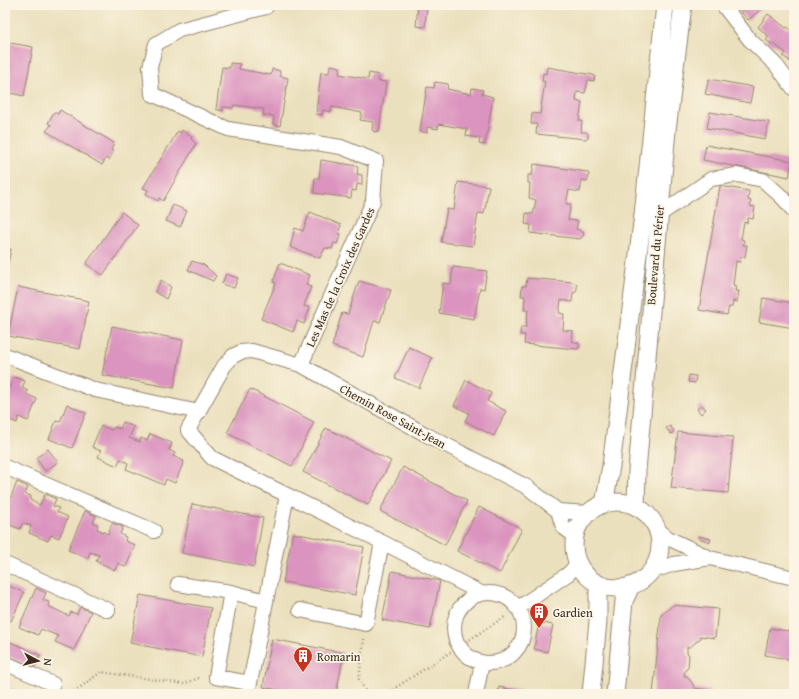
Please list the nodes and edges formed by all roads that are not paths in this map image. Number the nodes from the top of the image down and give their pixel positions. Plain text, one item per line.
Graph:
1 (267, 5) edge
2 (665, 5) edge
3 (683, 5) edge
4 (723, 5) edge
5 (794, 89) edge
6 (794, 211) edge
7 (659, 215) junction
8 (5, 355) edge
9 (301, 365) junction
10 (198, 412) junction
11 (5, 467) edge
12 (287, 495) junction
13 (604, 504) junction
14 (636, 506) junction
15 (558, 510) junction
16 (588, 513) junction
17 (657, 529) junction
18 (154, 530) dead end
19 (575, 536) junction
20 (382, 542) junction
21 (710, 558) junction
22 (5, 564) edge
23 (578, 564) junction
24 (650, 572) junction
25 (794, 578) edge
26 (178, 584) dead end
27 (598, 584) junction
28 (631, 586) junction
29 (231, 592) junction
30 (481, 593) junction
31 (266, 601) junction
32 (518, 608) junction
33 (108, 610) dead end
34 (300, 610) dead end
35 (5, 663) edge
36 (482, 663) junction
37 (53, 684) dead end
38 (476, 694) edge
39 (591, 694) edge
40 (616, 694) edge

1 - 9 street, Les Mas de la Croix des Gardes
2 - 13 street, Boulevard du Périer
3 - 7 street, Boulevard du Périer
4 - 5 street
6 - 7 street
7 - 14 street, Boulevard du Périer
8 - 10 street
9 - 10 street, Chemin Rose Saint-Jean
9 - 15 street, Chemin Rose Saint-Jean
10 - 12 street, Chemin Rose Saint-Jean
11 - 18 street
12 - 20 street
12 - 31 street
13 - 14 street
13 - 16 street
14 - 17 street
15 - 16 street
15 - 19 street
16 - 19 street
17 - 21 street
17 - 24 street
19 - 23 street
20 - 30 street
20 - 34 street
21 - 24 street
21 - 25 street
22 - 33 street
23 - 27 street
23 - 32 street
24 - 28 street
26 - 29 street
27 - 28 street
27 - 39 street
28 - 40 street
29 - 31 street
29 - 31 street
30 - 32 street
30 - 36 street
32 - 36 street
35 - 37 street
36 - 38 street

